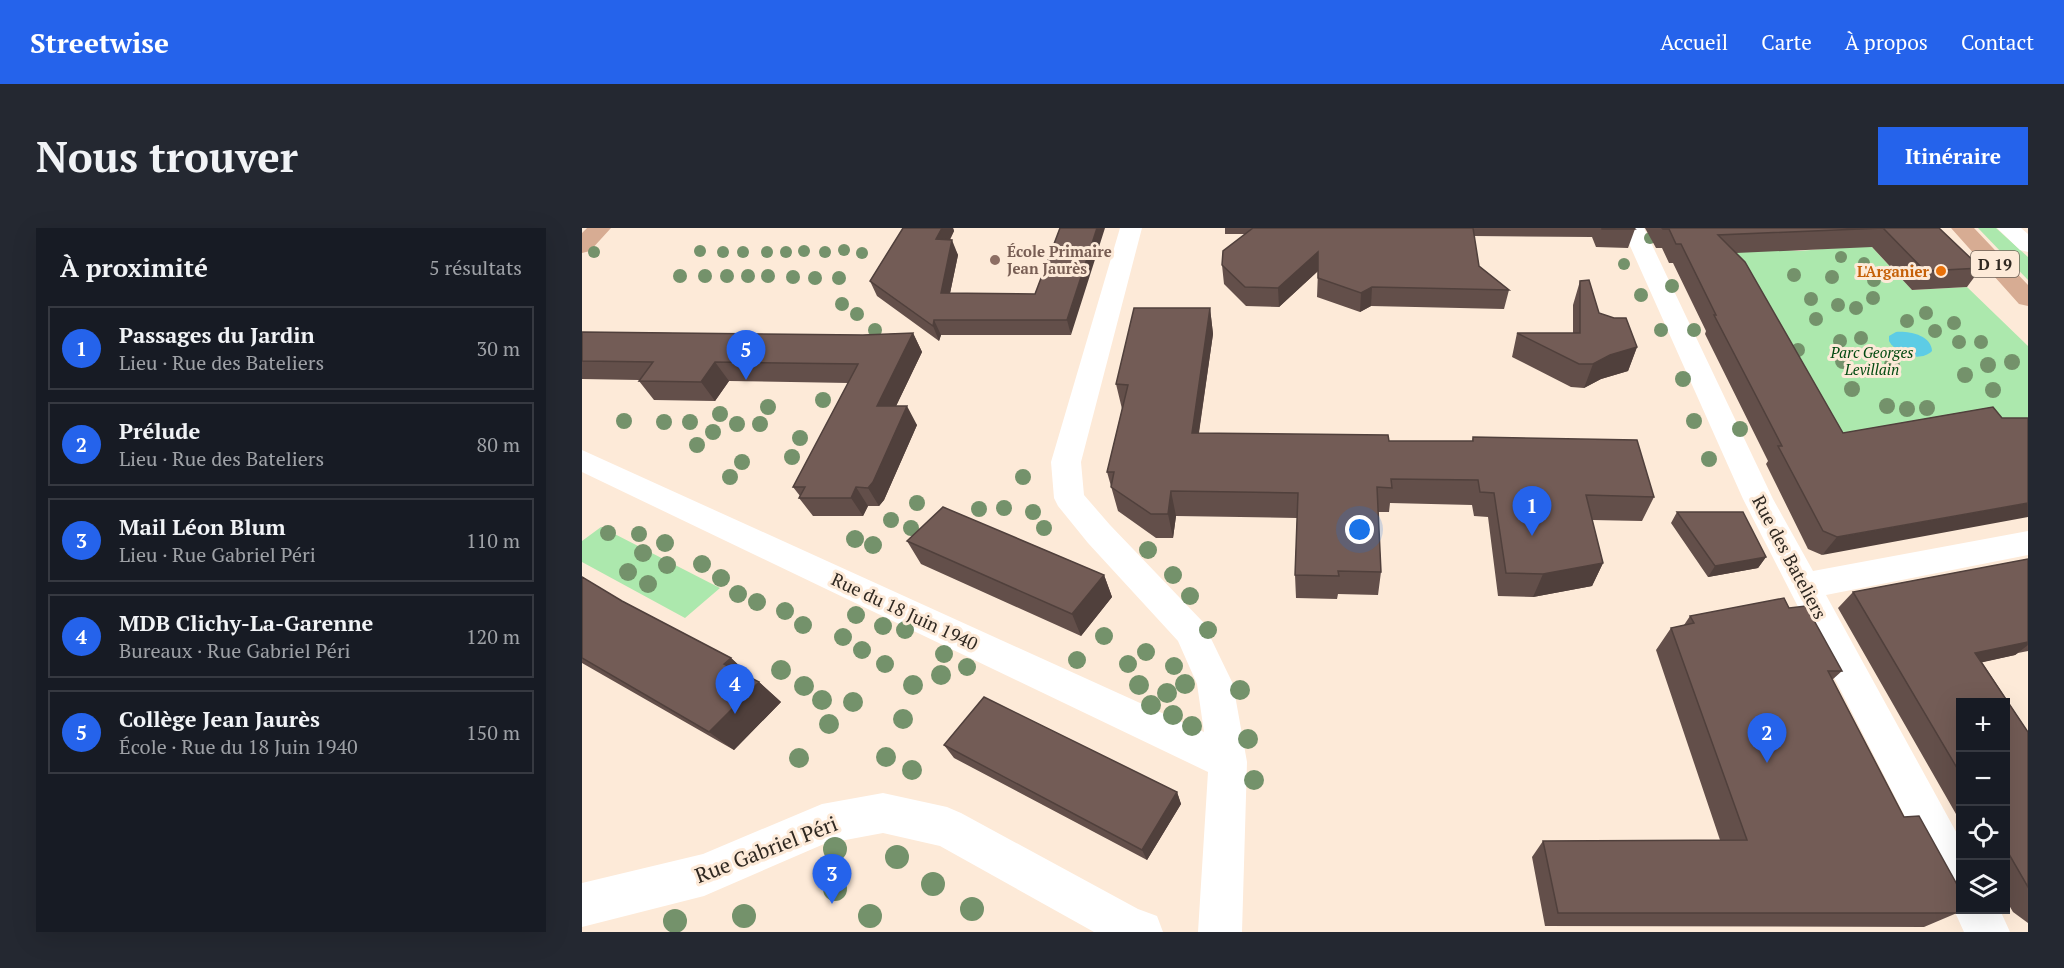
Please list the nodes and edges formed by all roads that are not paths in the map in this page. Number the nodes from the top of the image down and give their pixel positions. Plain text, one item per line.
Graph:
1 (600, 228) edge
2 (1131, 228) edge
3 (1633, 228) edge
4 (1962, 228) edge
5 (2008, 228) edge
6 (2028, 245) edge
7 (582, 246) edge
8 (2028, 299) edge
9 (582, 460) edge
10 (2028, 543) edge
11 (1805, 586) junction
12 (1228, 762) junction
13 (1956, 871) edge
14 (582, 905) edge
15 (1979, 914) edge
16 (1141, 932) edge
17 (1220, 932) edge
18 (1988, 932) edge

1 - 7 main road
2 - 12 street
3 - 11 street, Rue des Bateliers
4 - 8 main road, D 19
5 - 6 street
9 - 12 street, Rue du 18 Juin 1940
10 - 11 street
11 - 13 street, Rue des Bateliers
12 - 17 street
14 - 16 street, Rue Gabriel Péri
15 - 18 street

